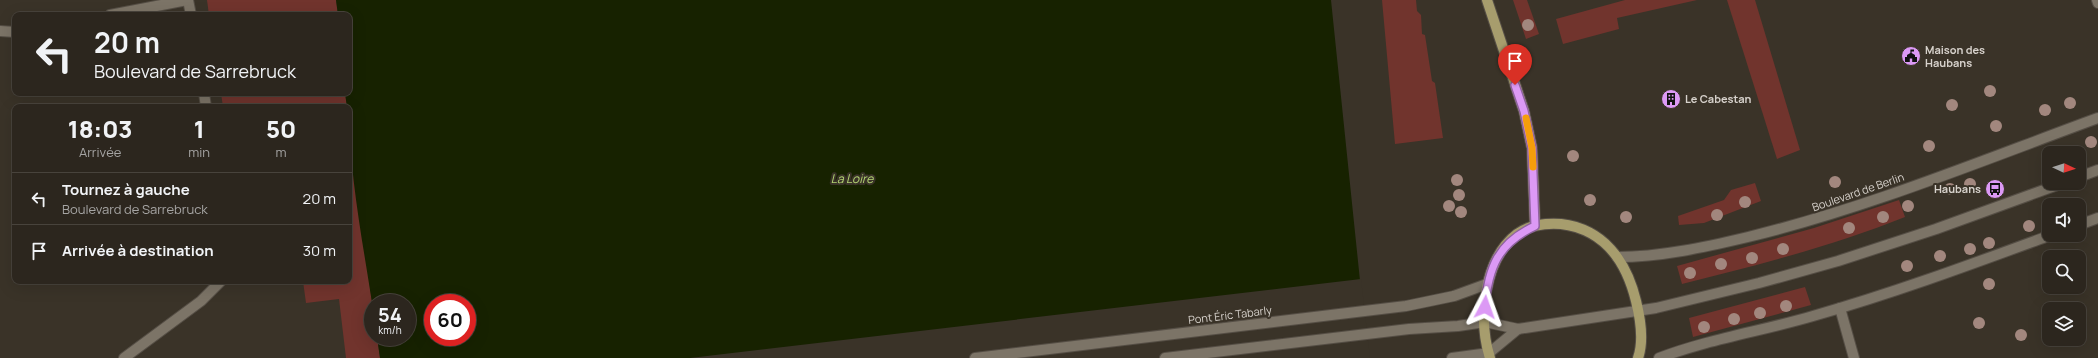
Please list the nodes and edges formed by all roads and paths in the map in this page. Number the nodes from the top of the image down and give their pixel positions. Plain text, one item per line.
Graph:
1 (188, 0) edge
2 (1487, 0) edge
3 (2097, 0) edge
4 (2098, 3) edge
5 (126, 12) edge
6 (190, 12) edge
7 (0, 31) edge
8 (12, 32) edge
9 (2098, 118) edge
10 (2098, 170) edge
11 (2086, 174) edge
12 (2044, 190) edge
13 (2098, 218) edge
14 (2086, 222) edge
15 (1535, 226) junction
16 (2042, 238) edge
17 (1617, 257) junction
18 (218, 284) edge
19 (1487, 284) junction
20 (1840, 308) junction
21 (1638, 311) junction
22 (1485, 322) junction
23 (1518, 329) junction
24 (1489, 355) edge
25 (124, 358) edge
26 (975, 358) edge
27 (1165, 358) edge
28 (1452, 358) edge
29 (1638, 358) edge
30 (1659, 358) edge
31 (1854, 358) edge

1 - 5 street
1 - 6 street
2 - 15 main road
3 - 4 street
7 - 8 street
9 - 17 street, Boulevard de Berlin
10 - 11 street
12 - 21 street
13 - 14 street
15 - 17 main road
15 - 19 main road
16 - 20 street
17 - 21 main road
18 - 25 street
19 - 22 main road
19 - 26 street, Pont Éric Tabarly
20 - 30 street
20 - 31 street
21 - 23 street
21 - 29 main road
22 - 23 street
22 - 24 main road
22 - 27 street
23 - 24 street
24 - 28 street

